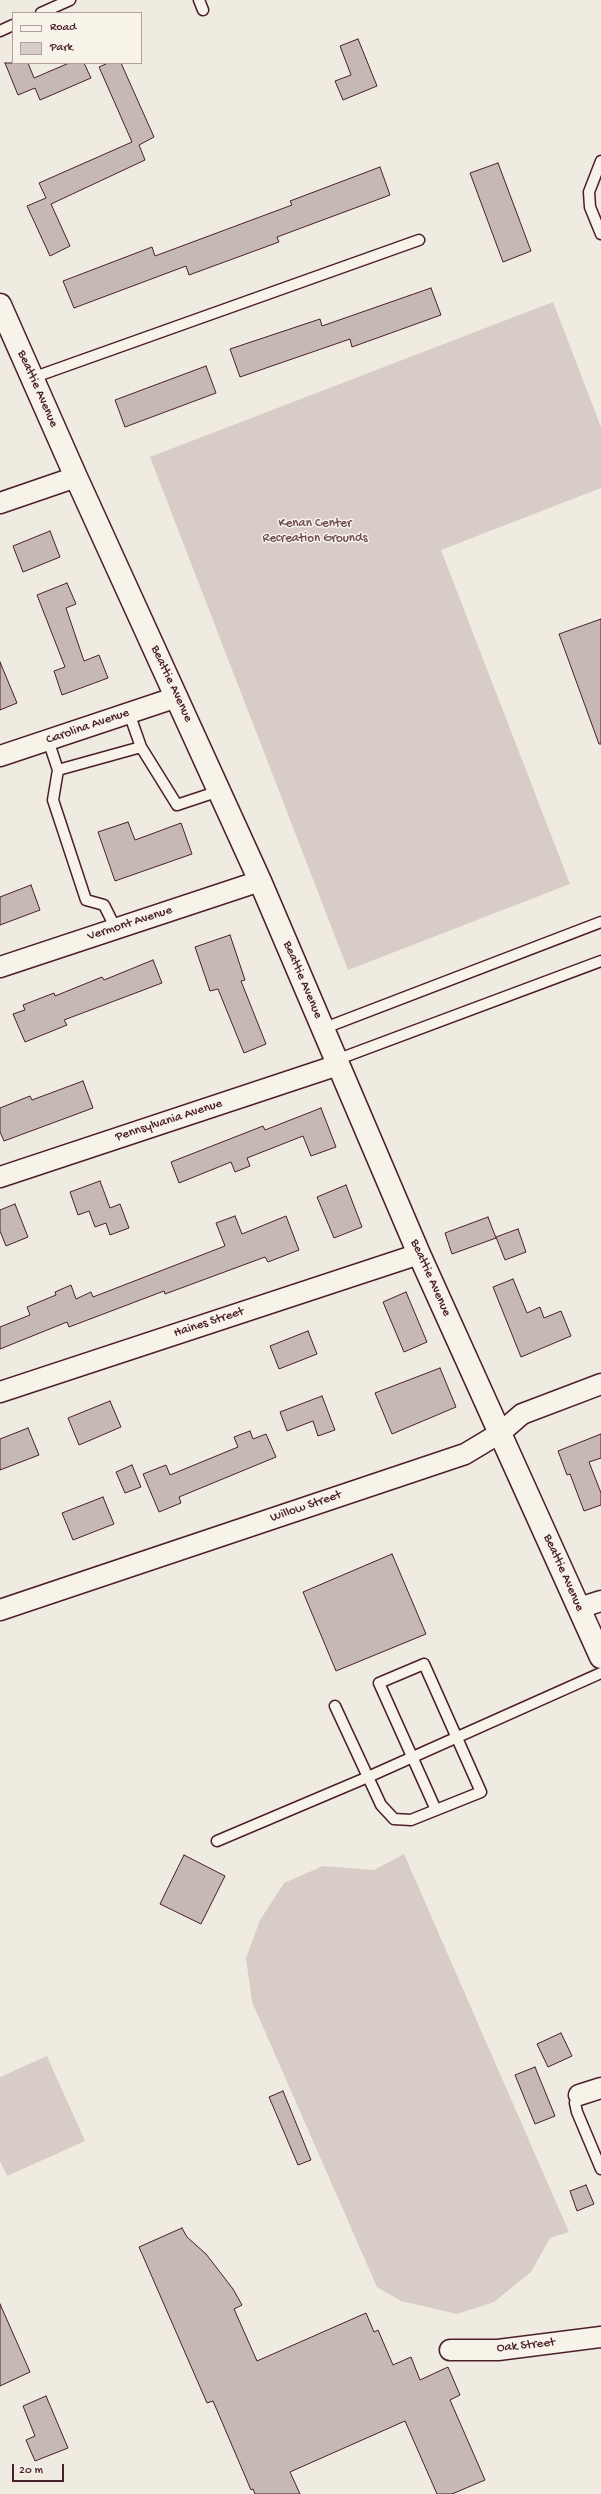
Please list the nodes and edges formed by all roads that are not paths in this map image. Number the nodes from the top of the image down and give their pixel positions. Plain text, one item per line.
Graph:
1 (70, 0) edge
2 (43, 12) edge
3 (12, 25) edge
4 (0, 31) edge
5 (601, 161) edge
6 (601, 234) edge
7 (419, 240) dead end
8 (0, 305) edge
9 (32, 378) junction
10 (76, 477) junction
11 (0, 503) edge
12 (177, 697) junction
13 (129, 713) junction
14 (48, 740) junction
15 (141, 748) junction
16 (0, 756) edge
17 (58, 770) junction
18 (219, 791) junction
19 (260, 881) junction
20 (601, 922) edge
21 (116, 928) junction
22 (601, 961) edge
23 (0, 967) edge
24 (322, 1029) junction
25 (337, 1063) junction
26 (0, 1177) edge
27 (419, 1254) junction
28 (601, 1384) edge
29 (0, 1392) edge
30 (500, 1434) junction
31 (601, 1601) edge
32 (579, 1608) junction
33 (0, 1610) edge
34 (601, 1656) edge
35 (601, 1673) edge
36 (335, 1706) dead end
37 (457, 1737) junction
38 (413, 1757) junction
39 (368, 1777) junction
40 (436, 1810) junction
41 (217, 1841) dead end
42 (601, 2088) edge
43 (579, 2095) joint
44 (601, 2169) edge
45 (601, 2337) edge
46 (450, 2350) dead end

1 - 2 lane
3 - 4 lane
5 - 6 lane
7 - 9 lane
8 - 9 street, Beattie Avenue
9 - 10 street, Beattie Avenue
10 - 11 street
10 - 12 street, Beattie Avenue
12 - 13 street, Carolina Avenue
12 - 18 street, Beattie Avenue
13 - 14 street, Carolina Avenue
13 - 15 lane
14 - 16 street, Carolina Avenue
14 - 17 lane
15 - 17 lane
15 - 18 lane
17 - 21 lane
18 - 19 street, Beattie Avenue
19 - 21 street, Vermont Avenue
19 - 24 street, Beattie Avenue
20 - 24 lane
21 - 23 street, Vermont Avenue
22 - 25 lane
24 - 25 street, Beattie Avenue
25 - 26 street, Pennsylvania Avenue
25 - 27 street, Beattie Avenue
27 - 29 street, Haines Street
27 - 30 street, Beattie Avenue
28 - 30 street, Willow Street
30 - 32 street, Beattie Avenue
30 - 33 street, Willow Street
31 - 32 street
32 - 34 street, Beattie Avenue
35 - 37 lane
36 - 39 lane
37 - 38 lane
37 - 38 lane
37 - 40 lane
38 - 39 lane
38 - 40 lane
39 - 40 lane
39 - 41 lane
42 - 43 street
43 - 44 lane
45 - 46 street, Oak Street

